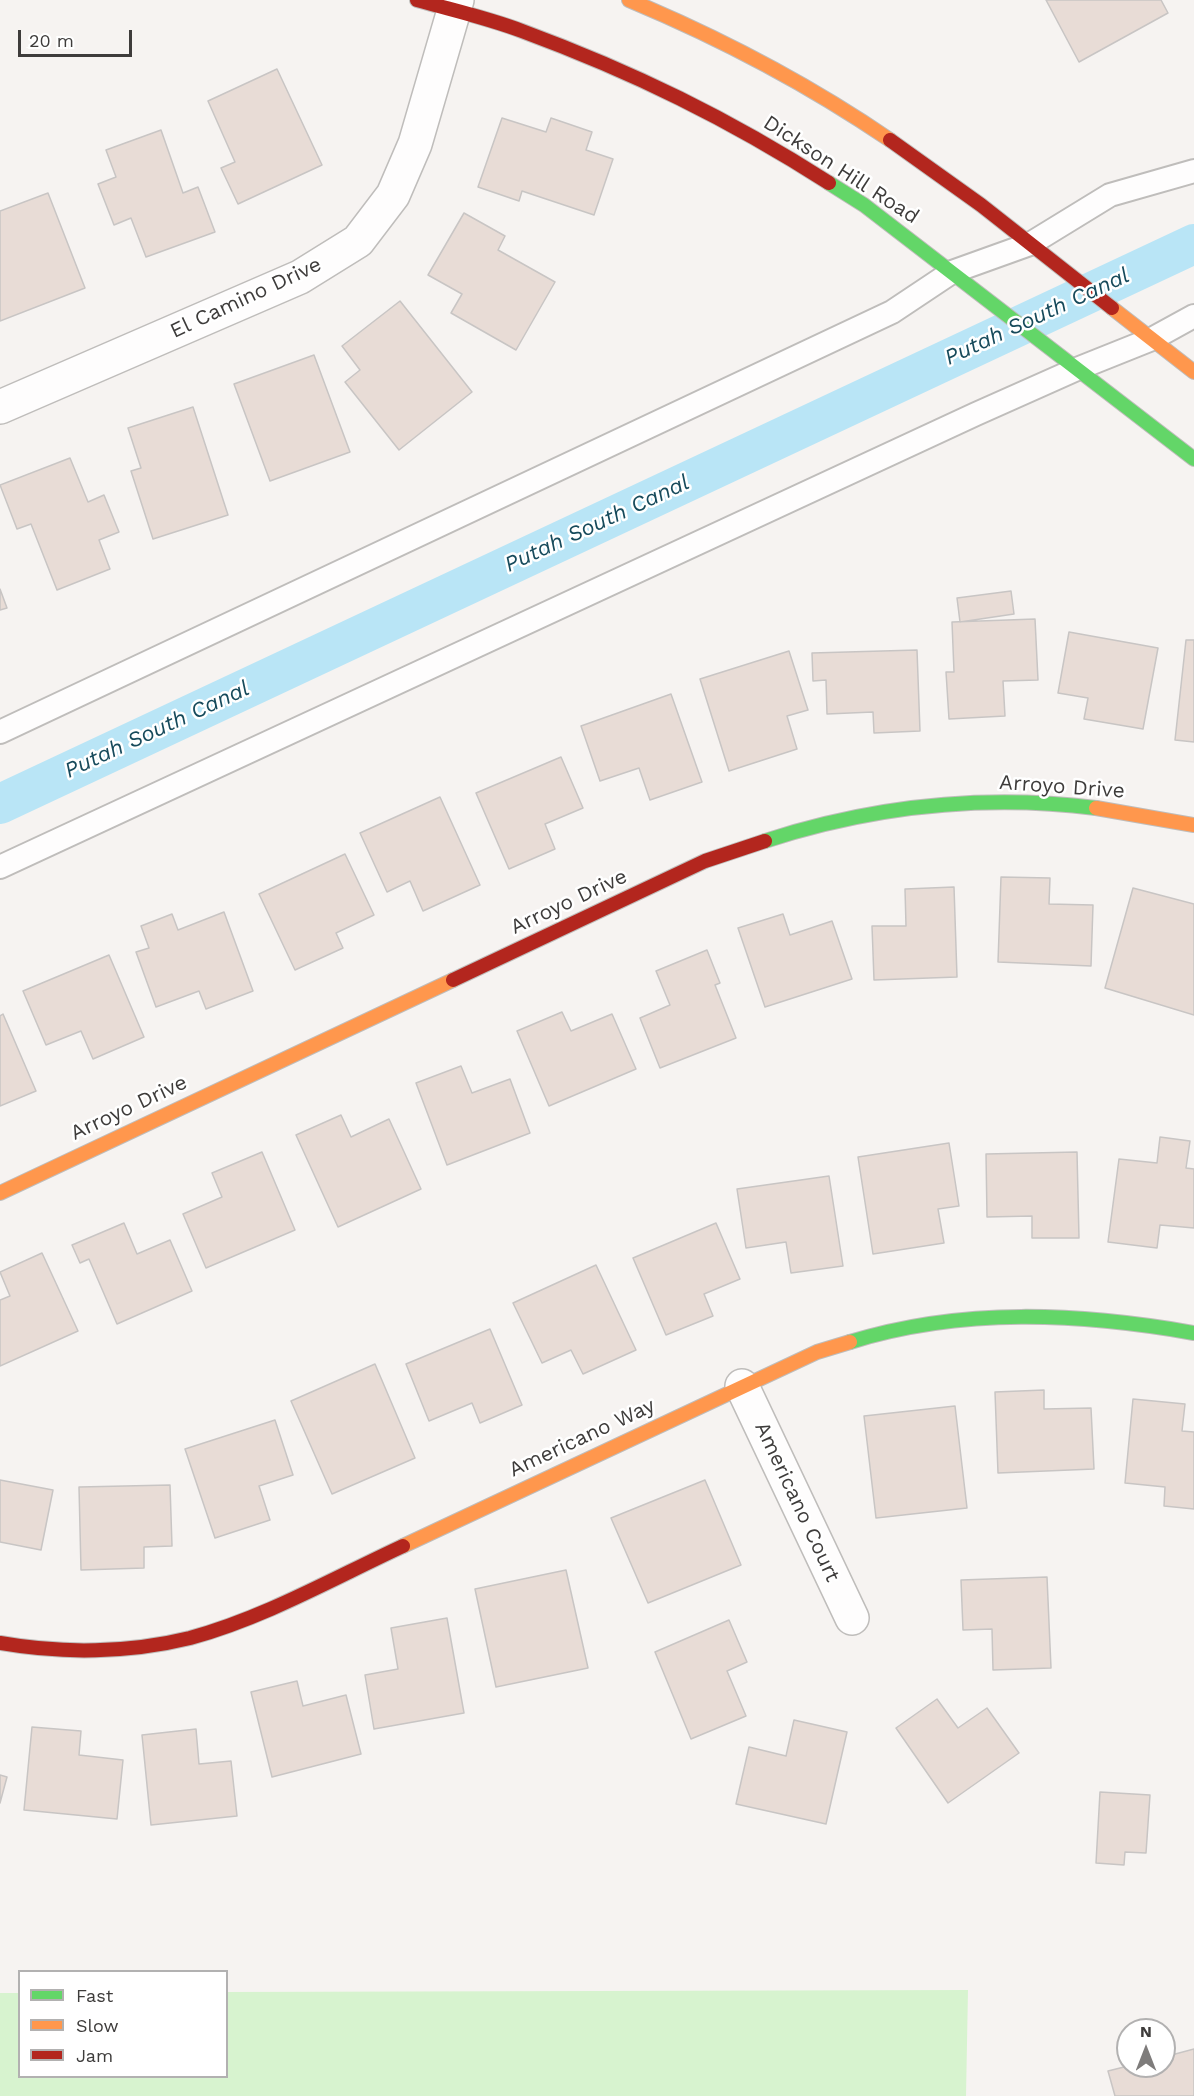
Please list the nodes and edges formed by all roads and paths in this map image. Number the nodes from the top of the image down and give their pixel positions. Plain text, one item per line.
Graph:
1 (417, 0) edge
2 (629, 0) edge
3 (455, 5) edge
4 (1194, 171) edge
5 (1030, 244) junction
6 (952, 272) junction
7 (1194, 316) edge
8 (1152, 339) junction
9 (1077, 369) junction
10 (1194, 372) edge
11 (0, 407) edge
12 (1194, 459) edge
13 (0, 732) edge
14 (1194, 825) edge
15 (0, 867) edge
16 (0, 1193) edge
17 (1194, 1333) edge
18 (742, 1386) junction
19 (852, 1618) dead end
20 (0, 1643) edge

1 - 3 street, Dickson Hill Road
2 - 5 street
3 - 6 street, Dickson Hill Road
3 - 11 street, El Camino Drive
4 - 5 lane
5 - 6 lane
5 - 8 street
6 - 9 street, Dickson Hill Road
6 - 13 lane
7 - 8 lane
8 - 9 lane
8 - 10 street
9 - 12 street, Dickson Hill Road
9 - 15 lane
14 - 16 street, Arroyo Drive
17 - 18 street, Americano Way
18 - 19 street, Americano Court
18 - 20 street, Americano Way

